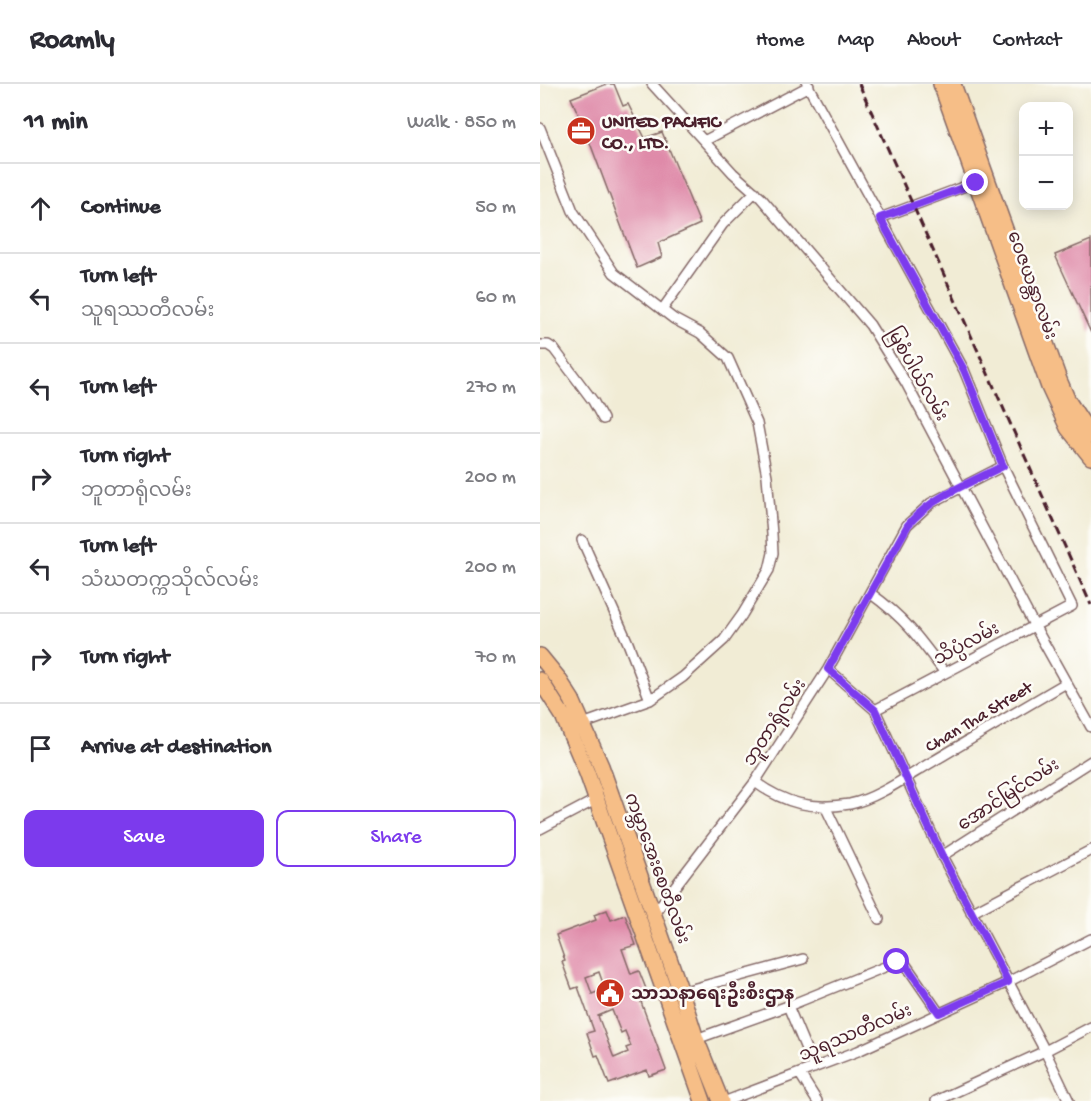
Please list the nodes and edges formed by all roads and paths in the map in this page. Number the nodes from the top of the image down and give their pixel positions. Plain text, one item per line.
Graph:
1 (652, 84) edge
2 (941, 84) edge
3 (953, 84) edge
4 (808, 85) edge
5 (540, 128) edge
6 (704, 141) junction
7 (982, 181) junction
8 (755, 192) junction
9 (880, 218) junction
10 (662, 310) junction
11 (540, 345) edge
12 (603, 418) dead end
13 (1091, 436) edge
14 (1091, 457) edge
15 (1003, 466) junction
16 (962, 486) junction
17 (582, 540) dead end
18 (870, 593) junction
19 (1034, 625) junction
20 (540, 656) edge
21 (828, 669) junction
22 (945, 673) junction
23 (540, 680) edge
24 (1066, 683) junction
25 (650, 700) junction
26 (875, 710) junction
27 (576, 726) junction
28 (1091, 727) edge
29 (1091, 761) edge
30 (906, 777) junction
31 (755, 782) junction
32 (603, 796) junction
33 (825, 806) junction
34 (540, 829) edge
35 (1091, 850) edge
36 (942, 856) junction
37 (971, 913) junction
38 (654, 914) junction
39 (879, 919) dead end
40 (639, 920) junction
41 (1091, 939) edge
42 (803, 959) dead end
43 (1008, 982) junction
44 (681, 992) junction
45 (788, 1006) junction
46 (939, 1013) junction
47 (1091, 1027) edge
48 (696, 1039) junction
49 (1045, 1051) junction
50 (814, 1068) junction
51 (800, 1074) junction
52 (703, 1101) edge
53 (724, 1101) edge
54 (817, 1101) edge
55 (936, 1101) edge
56 (1069, 1101) edge

1 - 6 street, မြစံပါယ်လမ်း
2 - 7 main road, ဝေဇယန္တာလမ်း
3 - 7 main road, ဝေဇယန္တာလမ်း
4 - 6 street
4 - 9 street
5 - 10 street
6 - 8 street, မြစံပါယ်လမ်း
7 - 9 street
7 - 13 main road, ဝေဇယန္တာလမ်း
7 - 14 main road, ဝေဇယန္တာလမ်း
8 - 10 street
8 - 16 street, မြစံပါယ်လမ်း
9 - 15 street
10 - 25 street
11 - 12 street
15 - 16 street, ဘူတာရုံလမ်း
15 - 19 street, သိပ္ပံလမ်း
16 - 18 street, ဘူတာရုံလမ်း
16 - 19 street, မြစံပါယ်လမ်း
17 - 25 street
18 - 21 street, ဘူတာရုံလမ်း
18 - 22 street
19 - 22 street, သိပ္ပံလမ်း
19 - 24 street, မြစံပါယ်လမ်း
20 - 27 main road, ကမ္ဘာအေးစေတီလမ်း
21 - 26 street
21 - 31 street, ဘူတာရုံလမ်း
22 - 26 street, သိပ္ပံလမ်း
23 - 27 main road, ကမ္ဘာအေးစေတီလမ်း
24 - 28 street, မြစံပါယ်လမ်း
24 - 30 street, Chan Tha Street
25 - 27 street
26 - 30 street
27 - 32 main road, ကမ္ဘာအေးစေတီလမ်း
29 - 36 street, အောင်မြင်လမ်း
30 - 33 street, Chan Tha Street
30 - 36 street
31 - 33 street, Chan Tha Street
31 - 38 street, ဘူတာရုံလမ်း
32 - 34 street
32 - 38 main road, ကမ္ဘာအေးစေတီလမ်း
32 - 40 main road, ကမ္ဘာအေးစေတီလမ်း
33 - 39 street
35 - 37 street
36 - 37 street
37 - 43 street
38 - 40 street
38 - 44 main road, ကမ္ဘာအေးစေတီလမ်း
40 - 52 main road, ကမ္ဘာအေးစေတီလမ်း
41 - 43 street, သူရဿတီလမ်း
42 - 44 street
43 - 46 street, သူရဿတီလမ်း
43 - 49 street
44 - 48 main road, ကမ္ဘာအေးစေတီလမ်း
45 - 46 street
45 - 48 street
45 - 50 street
46 - 50 street, သူရဿတီလမ်း
47 - 49 street
48 - 53 main road, ကမ္ဘာအေးစေတီလမ်း
49 - 55 street
49 - 56 street
50 - 51 street, သူရဿတီလမ်း
51 - 53 street, သူရဿတီလမ်း
51 - 54 street

